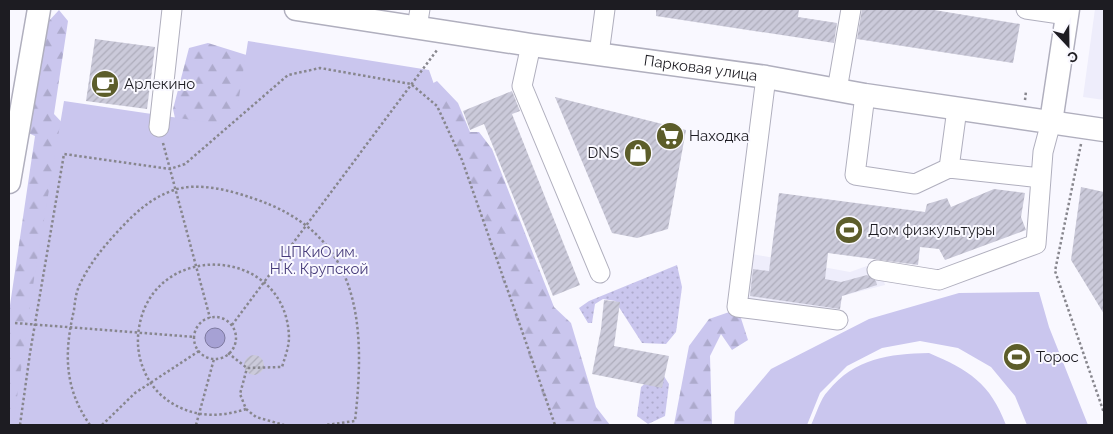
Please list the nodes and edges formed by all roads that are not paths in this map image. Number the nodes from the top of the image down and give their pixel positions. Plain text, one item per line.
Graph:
1 (39, 9) edge
2 (172, 9) edge
3 (302, 9) edge
4 (605, 9) edge
5 (851, 9) edge
6 (1026, 9) edge
7 (1068, 12) edge
8 (419, 18) edge
9 (531, 45) junction
10 (599, 54) junction
11 (766, 77) junction
12 (837, 90) junction
13 (865, 95) junction
14 (957, 109) junction
15 (1051, 122) junction
16 (159, 127) road end
17 (1104, 130) edge
18 (949, 168) junction
19 (1041, 178) junction
20 (9, 182) edge
21 (878, 270) dead end
22 (600, 273) dead end
23 (838, 320) dead end

1 - 20 main road
2 - 16 lane
3 - 8 main road, Парковая улица
4 - 10 lane
5 - 12 lane
6 - 7 lane
7 - 15 main road
8 - 9 main road, Парковая улица
9 - 10 main road, Парковая улица
9 - 22 lane
10 - 11 main road, Парковая улица
11 - 12 main road, Парковая улица
11 - 23 lane
12 - 13 main road, Парковая улица
13 - 14 main road, Парковая улица
13 - 18 lane
14 - 15 main road, Парковая улица
14 - 18 lane
15 - 17 main road, Парковая улица
15 - 19 lane
18 - 19 lane
19 - 21 lane

